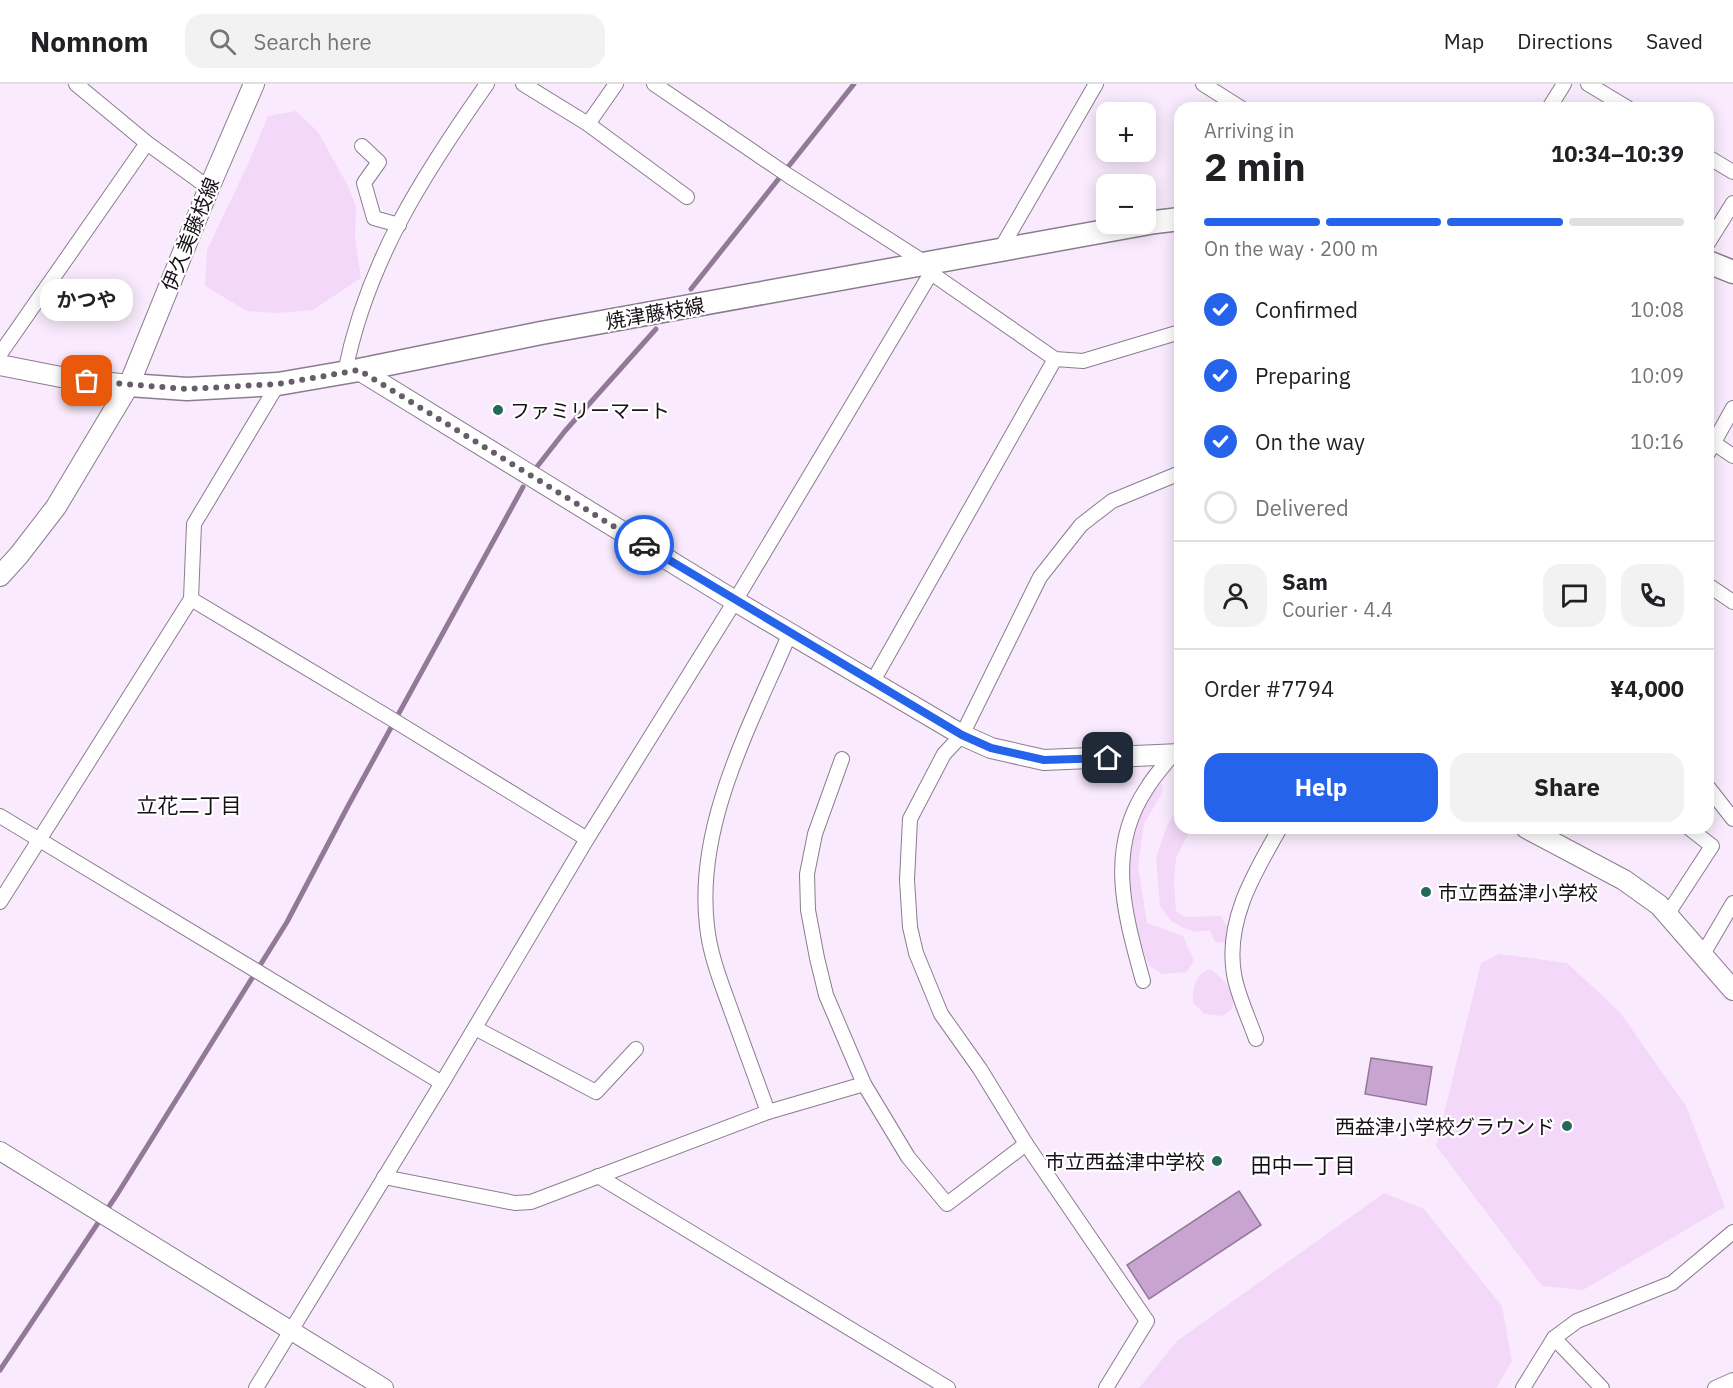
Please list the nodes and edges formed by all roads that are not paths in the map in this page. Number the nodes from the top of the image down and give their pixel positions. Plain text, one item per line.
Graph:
1 (76, 84) edge
2 (254, 84) edge
3 (487, 84) edge
4 (523, 84) edge
5 (616, 84) edge
6 (654, 84) edge
7 (1096, 84) edge
8 (1203, 84) edge
9 (1564, 84) edge
10 (1588, 84) edge
11 (1232, 102) edge
12 (1553, 102) edge
13 (1618, 102) edge
14 (588, 124) junction
15 (147, 143) junction
16 (362, 146) dead end
17 (1714, 161) edge
18 (1733, 172) edge
19 (209, 188) junction
20 (687, 197) dead end
21 (1733, 204) edge
22 (1174, 220) edge
23 (399, 225) junction
24 (1714, 234) edge
25 (1000, 250) junction
26 (1714, 264) edge
27 (929, 269) junction
28 (1733, 272) edge
29 (1174, 334) edge
30 (0, 354) edge
31 (1055, 359) junction
32 (0, 365) edge
33 (352, 371) junction
34 (278, 384) junction
35 (129, 385) junction
36 (1733, 408) edge
37 (1714, 439) edge
38 (1714, 447) edge
39 (1733, 456) edge
40 (1174, 475) edge
41 (0, 576) edge
42 (1714, 589) edge
43 (190, 599) junction
44 (735, 601) junction
45 (1733, 602) edge
46 (790, 633) junction
47 (873, 681) junction
48 (962, 735) junction
49 (1174, 754) edge
50 (1174, 756) edge
51 (842, 759) dead end
52 (1714, 795) edge
53 (0, 816) edge
54 (1733, 819) edge
55 (1277, 834) edge
56 (1537, 834) edge
57 (1697, 834) edge
58 (38, 839) junction
59 (587, 839) junction
60 (0, 902) edge
61 (1733, 903) edge
62 (1668, 915) junction
63 (1703, 954) junction
64 (1143, 981) dead end
65 (1733, 990) edge
66 (475, 1028) junction
67 (1256, 1039) dead end
68 (636, 1049) dead end
69 (442, 1083) junction
70 (864, 1084) junction
71 (768, 1112) junction
72 (1026, 1144) junction
73 (0, 1152) edge
74 (598, 1176) junction
75 (384, 1177) junction
76 (1733, 1232) edge
77 (291, 1331) junction
78 (1554, 1338) junction
79 (1733, 1380) edge
80 (1598, 1387) edge
81 (256, 1388) edge
82 (384, 1388) edge
83 (948, 1388) edge
84 (1106, 1388) edge
85 (1523, 1388) edge
86 (1715, 1388) edge

1 - 15 street
2 - 19 main road, 伊久美藤枝線
3 - 23 street
4 - 14 street
5 - 14 street
6 - 27 street
7 - 25 street
8 - 11 street
9 - 12 street
10 - 13 street
14 - 20 street
15 - 19 street
15 - 30 street
16 - 23 street
17 - 18 street
19 - 35 main road, 伊久美藤枝線
21 - 24 street
22 - 25 main road, 焼津藤枝線
23 - 33 street
25 - 27 main road, 焼津藤枝線
26 - 28 main road
27 - 31 street
27 - 33 main road, 焼津藤枝線
27 - 44 street
29 - 31 street
31 - 47 street
32 - 35 main road
33 - 34 main road, 焼津藤枝線
33 - 44 main road
34 - 35 main road, 焼津藤枝線
34 - 43 street
35 - 41 main road, 伊久美藤枝線
36 - 37 street
38 - 39 street
40 - 48 street
42 - 45 street
43 - 58 street
43 - 59 street
44 - 46 main road
44 - 59 street
46 - 47 main road
46 - 71 street
47 - 48 main road
48 - 49 main road
48 - 72 street
50 - 64 street
51 - 70 street
52 - 54 street
53 - 58 street
55 - 67 street
56 - 62 main road
57 - 62 street
58 - 60 street
58 - 69 street
59 - 66 street
61 - 63 street
62 - 63 main road
63 - 65 main road
66 - 68 street
66 - 69 street
69 - 75 street
70 - 71 street
70 - 72 street
71 - 74 street
72 - 84 street
73 - 77 street
74 - 75 street
74 - 83 street
75 - 77 street
76 - 78 street
77 - 81 street
77 - 82 street
78 - 80 street
78 - 85 street
79 - 86 street

